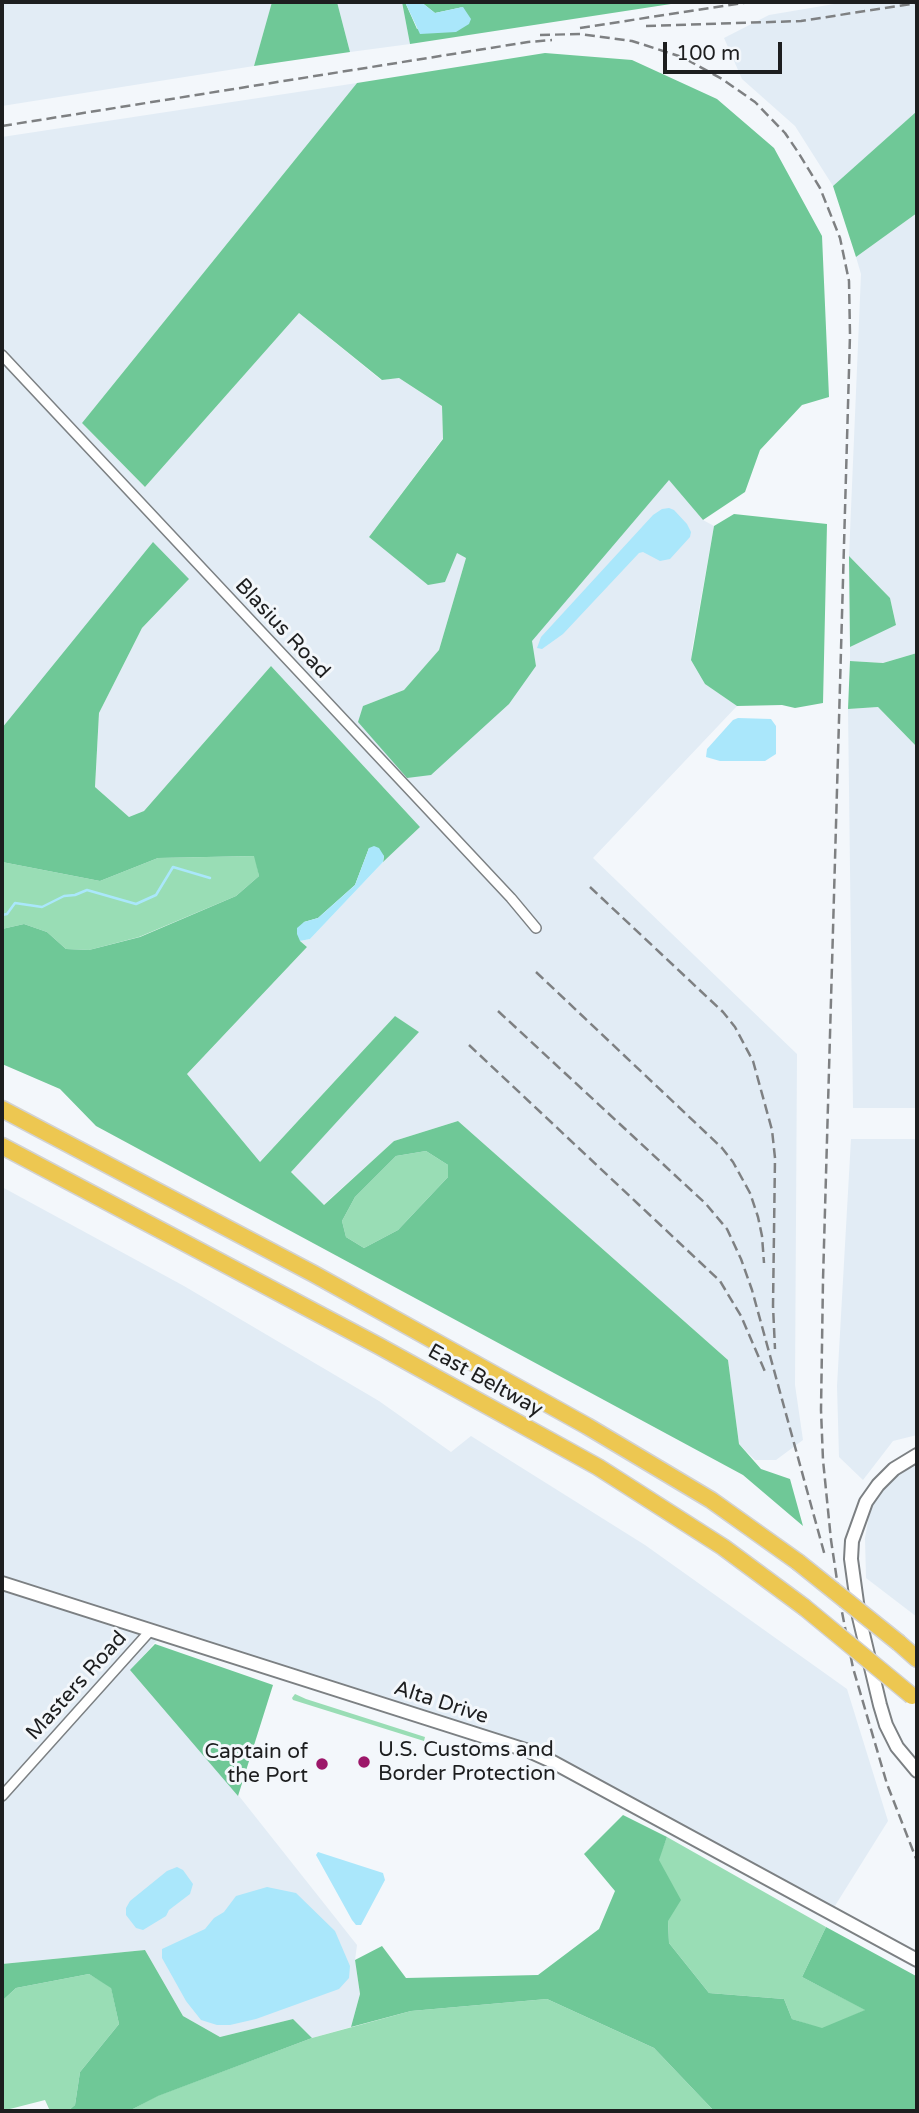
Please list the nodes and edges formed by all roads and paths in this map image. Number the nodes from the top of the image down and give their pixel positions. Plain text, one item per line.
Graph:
1 (2, 355) edge
2 (537, 928) dead end
3 (2, 1109) edge
4 (2, 1146) edge
5 (917, 1455) edge
6 (2, 1583) edge
7 (150, 1631) junction
8 (917, 1659) edge
9 (915, 1699) edge
10 (917, 1771) edge
11 (2, 1796) edge
12 (917, 1960) edge

1 - 2 street, Blasius Road
3 - 8 highway, East Beltway, bridge
4 - 9 highway, East Beltway, bridge
5 - 10 street
6 - 7 street, Alta Drive
7 - 11 street, Masters Road
7 - 12 street, Alta Drive

